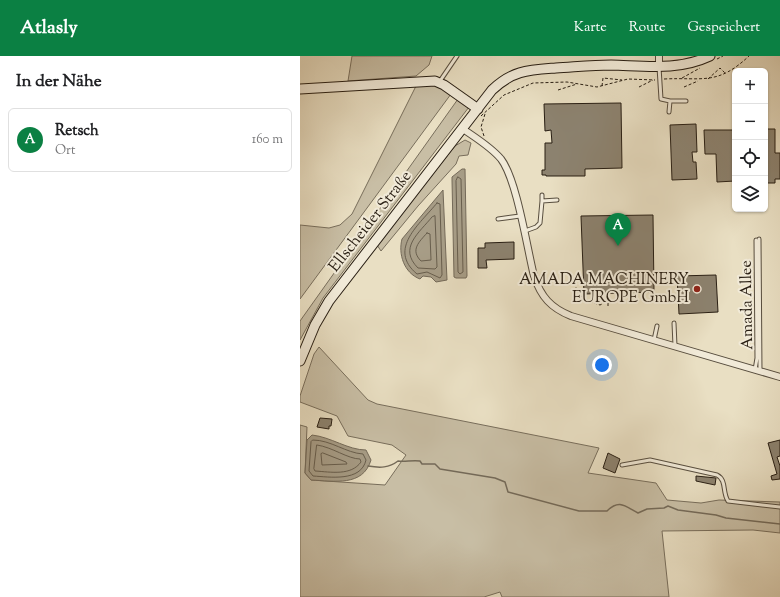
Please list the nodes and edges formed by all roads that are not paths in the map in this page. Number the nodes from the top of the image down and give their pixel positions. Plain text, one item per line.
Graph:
1 (457, 56) edge
2 (659, 56) edge
3 (710, 56) edge
4 (659, 67) junction
5 (442, 84) junction
6 (300, 89) edge
7 (670, 101) junction
8 (686, 101) dead end
9 (479, 112) junction
10 (669, 112) dead end
11 (463, 129) junction
12 (542, 195) dead end
13 (557, 200) dead end
14 (542, 201) junction
15 (520, 216) junction
16 (498, 220) dead end
17 (523, 231) junction
18 (674, 323) dead end
19 (657, 326) dead end
20 (654, 340) junction
21 (675, 346) junction
22 (300, 361) edge
23 (757, 370) junction
24 (780, 377) edge
25 (622, 465) dead end
26 (780, 507) edge

1 - 5 lane
2 - 4 street
3 - 4 main road, Ellscheider Straße
4 - 7 lane
4 - 9 main road, Ellscheider Straße
5 - 6 main road
5 - 9 main road
7 - 8 lane
7 - 10 lane
9 - 11 main road, Ellscheider Straße
11 - 15 street
11 - 22 main road, Ellscheider Straße
12 - 14 lane
13 - 14 lane
14 - 17 lane
15 - 16 lane
15 - 17 street
17 - 20 street
18 - 21 lane
19 - 20 lane
20 - 21 street
21 - 23 street
23 - 23 lane, Amada Allee
23 - 24 street
25 - 26 lane

